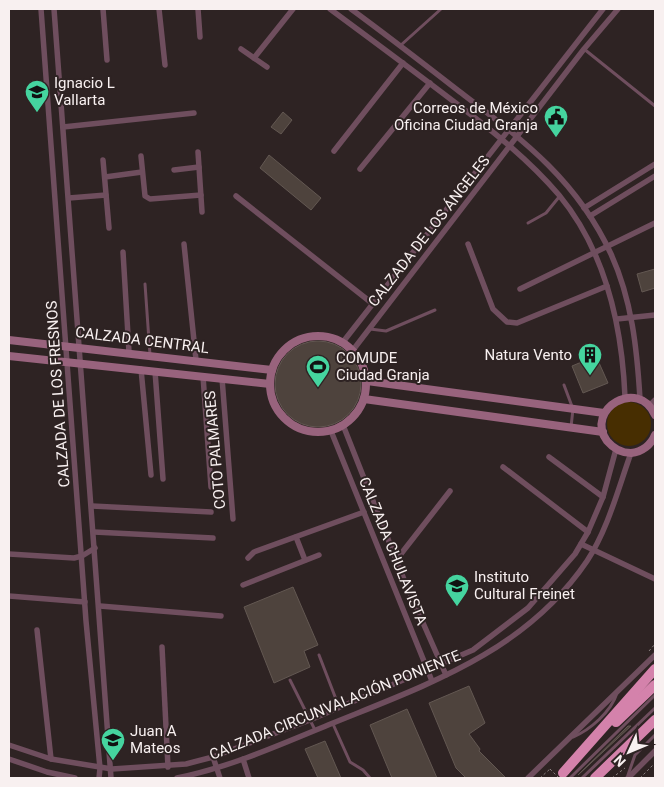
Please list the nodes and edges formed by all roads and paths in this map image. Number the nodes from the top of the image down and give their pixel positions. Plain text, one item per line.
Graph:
1 (41, 9) edge
2 (54, 9) edge
3 (103, 9) edge
4 (160, 9) edge
5 (198, 9) edge
6 (293, 9) edge
7 (330, 9) edge
8 (351, 9) edge
9 (441, 9) edge
10 (603, 9) edge
11 (618, 9) edge
12 (361, 16) junction
13 (353, 26) junction
14 (200, 37) dead end
15 (400, 46) junction
16 (241, 49) dead end
17 (584, 49) junction
18 (254, 58) junction
19 (107, 60) dead end
20 (403, 63) junction
21 (165, 65) dead end
22 (58, 67) junction
23 (267, 67) dead end
24 (46, 68) junction
25 (430, 83) junction
26 (655, 106) edge
27 (194, 113) dead end
28 (63, 127) junction
29 (508, 128) junction
30 (518, 136) junction
31 (501, 138) junction
32 (64, 144) junction
33 (52, 145) junction
34 (510, 145) junction
35 (334, 151) dead end
36 (198, 152) dead end
37 (141, 156) dead end
38 (103, 160) dead end
39 (655, 164) edge
40 (200, 167) junction
41 (360, 169) dead end
42 (174, 170) dead end
43 (142, 172) junction
44 (655, 176) edge
45 (105, 177) junction
46 (106, 195) junction
47 (201, 195) junction
48 (236, 196) dead end
49 (559, 196) junction
50 (69, 198) junction
51 (584, 208) junction
52 (202, 212) dead end
53 (590, 216) junction
54 (528, 223) dead end
55 (655, 223) edge
56 (109, 228) dead end
57 (184, 244) dead end
58 (468, 244) dead end
59 (607, 248) junction
60 (123, 252) dead end
61 (594, 254) junction
62 (145, 284) dead end
63 (607, 286) junction
64 (520, 289) dead end
65 (373, 304) junction
66 (435, 310) dead end
67 (655, 315) edge
68 (632, 318) junction
69 (617, 319) junction
70 (369, 329) junction
71 (9, 340) edge
72 (343, 342) junction
73 (67, 345) junction
74 (80, 347) junction
75 (353, 350) junction
76 (129, 352) junction
77 (150, 355) junction
78 (9, 356) edge
79 (196, 360) junction
80 (68, 361) junction
81 (82, 362) junction
82 (141, 369) junction
83 (272, 370) junction
84 (155, 371) junction
85 (202, 376) junction
86 (222, 378) junction
87 (367, 381) junction
88 (270, 384) junction
89 (564, 385) dead end
90 (626, 397) junction
91 (364, 399) junction
92 (640, 399) junction
93 (652, 403) edge
94 (572, 409) junction
95 (604, 413) junction
96 (655, 415) edge
97 (343, 426) junction
98 (571, 427) junction
99 (331, 431) junction
100 (603, 432) junction
101 (655, 437) edge
102 (616, 449) junction
103 (631, 453) junction
104 (549, 457) dead end
105 (503, 467) dead end
106 (151, 475) dead end
107 (163, 479) dead end
108 (211, 488) dead end
109 (450, 491) dead end
110 (603, 497) junction
111 (92, 506) junction
112 (211, 512) dead end
113 (364, 512) junction
114 (233, 520) dead end
115 (94, 532) junction
116 (588, 532) junction
117 (296, 537) junction
118 (213, 538) dead end
119 (582, 544) junction
120 (95, 548) junction
121 (593, 550) junction
122 (9, 554) edge
123 (319, 554) dead end
124 (82, 556) junction
125 (248, 558) dead end
126 (397, 559) junction
127 (305, 560) junction
128 (655, 579) edge
129 (405, 582) junction
130 (243, 585) dead end
131 (394, 587) junction
132 (9, 596) edge
133 (85, 602) junction
134 (100, 606) junction
135 (221, 616) dead end
136 (517, 617) junction
137 (526, 627) junction
138 (36, 630) dead end
139 (162, 647) dead end
140 (319, 655) dead end
141 (655, 655) edge
142 (442, 665) junction
143 (428, 670) junction
144 (655, 670) edge
145 (446, 675) junction
146 (290, 680) dead end
147 (432, 681) junction
148 (655, 685) edge
149 (372, 694) junction
150 (655, 695) edge
151 (376, 705) junction
152 (339, 708) junction
153 (655, 708) edge
154 (310, 720) junction
155 (655, 720) edge
156 (332, 723) junction
157 (315, 730) junction
158 (655, 735) edge
159 (9, 745) edge
160 (655, 751) edge
161 (213, 757) junction
162 (9, 758) edge
163 (51, 759) junction
164 (244, 759) junction
165 (655, 763) edge
166 (632, 764) junction
167 (168, 767) junction
168 (100, 768) junction
169 (217, 768) junction
170 (112, 770) junction
171 (562, 777) edge
172 (75, 778) edge
173 (99, 778) edge
174 (111, 778) edge
175 (180, 778) edge
176 (220, 778) edge
177 (249, 778) edge
178 (370, 778) edge
179 (528, 778) edge
180 (540, 778) edge
181 (582, 778) edge
182 (595, 778) edge
183 (612, 778) edge
184 (628, 778) edge
185 (640, 778) edge

1 - 24 street, CALZADA DE LOS FRESNOS
2 - 22 street, CALZADA DE LOS FRESNOS
3 - 19 street
4 - 21 street
5 - 14 street
6 - 18 street
7 - 13 street
8 - 12 street
9 - 15 lane
10 - 29 street, CALZADA DE LOS ÁNGELES
11 - 17 street, CALZADA DE LOS ÁNGELES
12 - 13 street
12 - 15 street
13 - 20 street
15 - 29 street
16 - 18 street
17 - 26 lane
17 - 30 street, CALZADA DE LOS ÁNGELES
18 - 23 street
20 - 25 street
20 - 35 street
22 - 24 street
22 - 28 street, CALZADA DE LOS FRESNOS
24 - 33 street, CALZADA DE LOS FRESNOS
25 - 31 street
25 - 41 street
27 - 28 street
28 - 32 street, CALZADA DE LOS FRESNOS
29 - 30 street
29 - 31 street, CALZADA DE LOS ÁNGELES
30 - 34 street, CALZADA DE LOS ÁNGELES
30 - 51 street
31 - 34 street
31 - 65 street, CALZADA DE LOS ÁNGELES
32 - 33 street
32 - 50 street, CALZADA DE LOS FRESNOS
33 - 73 street, CALZADA DE LOS FRESNOS
34 - 49 street
34 - 70 street, CALZADA DE LOS ÁNGELES
36 - 40 street
37 - 43 street
38 - 45 street
39 - 51 street
40 - 42 street
40 - 47 street
43 - 45 street
43 - 47 street
44 - 53 street
45 - 46 street
46 - 50 street
46 - 56 street
47 - 52 street
48 - 65 street
49 - 54 lane
49 - 61 street
50 - 74 street, CALZADA DE LOS FRESNOS
51 - 53 street
53 - 59 street
55 - 59 street
57 - 79 street
58 - 63 street
59 - 61 street
59 - 68 street
60 - 76 street
61 - 63 street
61 - 64 street
62 - 77 lane
63 - 69 street
65 - 72 street, CALZADA DE LOS ÁNGELES
66 - 70 lane
67 - 68 street
68 - 69 street
68 - 92 street
69 - 90 street
70 - 75 street, CALZADA DE LOS ÁNGELES
71 - 73 street, CALZADA CENTRAL
72 - 75 street
72 - 83 street
73 - 74 street, CALZADA CENTRAL
73 - 80 street, CALZADA DE LOS FRESNOS
74 - 76 street, CALZADA CENTRAL
74 - 81 street, CALZADA DE LOS FRESNOS
75 - 87 street
76 - 77 street, CALZADA CENTRAL
77 - 79 street, CALZADA CENTRAL
78 - 80 street, CALZADA CENTRAL
79 - 83 street, CALZADA CENTRAL
80 - 81 street, CALZADA CENTRAL
80 - 124 street, CALZADA DE LOS FRESNOS
81 - 82 street, CALZADA CENTRAL
81 - 111 street, CALZADA DE LOS FRESNOS
82 - 84 street, CALZADA CENTRAL
82 - 106 street
83 - 88 street
84 - 85 street, CALZADA CENTRAL
84 - 107 street
85 - 86 street, CALZADA CENTRAL
85 - 108 street
86 - 88 street, CALZADA CENTRAL
86 - 114 street, COTO PALMARES
87 - 91 street
87 - 94 street
88 - 99 street
89 - 94 lane
90 - 92 street
90 - 95 street
91 - 97 street
91 - 98 street
92 - 93 street
93 - 96 street
94 - 95 street
94 - 98 lane
95 - 100 street
97 - 99 street
97 - 126 street, CALZADA CHULAVISTA
98 - 100 street
99 - 113 street, CALZADA CHULAVISTA
100 - 102 street
101 - 103 street
102 - 103 street
102 - 110 street, CALZADA CIRCUNVALACIÓN PONIENTE
103 - 121 street, CALZADA CIRCUNVALACIÓN PONIENTE
104 - 110 street
105 - 116 street
109 - 126 street
110 - 116 street, CALZADA CIRCUNVALACIÓN PONIENTE
111 - 112 street
111 - 115 street, CALZADA DE LOS FRESNOS
113 - 117 street
113 - 131 street, CALZADA CHULAVISTA
115 - 118 street
115 - 120 street, CALZADA DE LOS FRESNOS
116 - 119 street, CALZADA CIRCUNVALACIÓN PONIENTE
117 - 125 street
117 - 127 street
119 - 121 street
119 - 136 street, CALZADA CIRCUNVALACIÓN PONIENTE
120 - 124 street
120 - 134 street, CALZADA DE LOS FRESNOS
121 - 128 street
121 - 137 street, CALZADA CIRCUNVALACIÓN PONIENTE
122 - 124 street
123 - 127 street
124 - 133 street, CALZADA DE LOS FRESNOS
126 - 129 street, CALZADA CHULAVISTA
127 - 130 street
129 - 131 street
129 - 142 street, CALZADA CHULAVISTA
131 - 143 street, CALZADA CHULAVISTA
132 - 133 street
133 - 168 street, CALZADA DE LOS FRESNOS
134 - 135 street
134 - 170 street, CALZADA DE LOS FRESNOS
136 - 137 street
136 - 142 street, CALZADA CIRCUNVALACIÓN PONIENTE
137 - 145 street, CALZADA CIRCUNVALACIÓN PONIENTE
138 - 163 street
139 - 167 street
140 - 152 lane
141 - 179 street
142 - 143 street, CALZADA CIRCUNVALACIÓN PONIENTE
142 - 145 street, CALZADA CHULAVISTA
143 - 147 street, CALZADA CHULAVISTA
143 - 149 street, CALZADA CIRCUNVALACIÓN PONIENTE
144 - 171 highway
145 - 147 street, CALZADA CIRCUNVALACIÓN PONIENTE
146 - 154 lane
147 - 151 street, CALZADA CIRCUNVALACIÓN PONIENTE
148 - 171 highway
149 - 151 street
149 - 152 street, CALZADA CIRCUNVALACIÓN PONIENTE
150 - 171 lane
151 - 156 street, CALZADA CIRCUNVALACIÓN PONIENTE
152 - 154 street, CALZADA CIRCUNVALACIÓN PONIENTE
153 - 181 lane
154 - 157 lane
154 - 161 street, CALZADA CIRCUNVALACIÓN PONIENTE
155 - 182 highway
156 - 157 street, CALZADA CIRCUNVALACIÓN PONIENTE
156 - 178 lane
157 - 164 street, CALZADA CIRCUNVALACIÓN PONIENTE
158 - 166 lane
159 - 163 street, CALZADA CIRCUNVALACIÓN PONIENTE
160 - 184 street
161 - 167 street, CALZADA CIRCUNVALACIÓN PONIENTE
161 - 169 street
162 - 172 street
163 - 168 street, CALZADA CIRCUNVALACIÓN PONIENTE
164 - 169 street, CALZADA CIRCUNVALACIÓN PONIENTE
164 - 177 street
165 - 185 path
166 - 183 path
166 - 184 lane
167 - 170 street, CALZADA CIRCUNVALACIÓN PONIENTE
168 - 170 street, CALZADA CIRCUNVALACIÓN PONIENTE
168 - 173 street, CALZADA DE LOS FRESNOS
169 - 175 street, CALZADA CIRCUNVALACIÓN PONIENTE
169 - 176 street
170 - 174 street, CALZADA DE LOS FRESNOS
171 - 180 path, bridge

